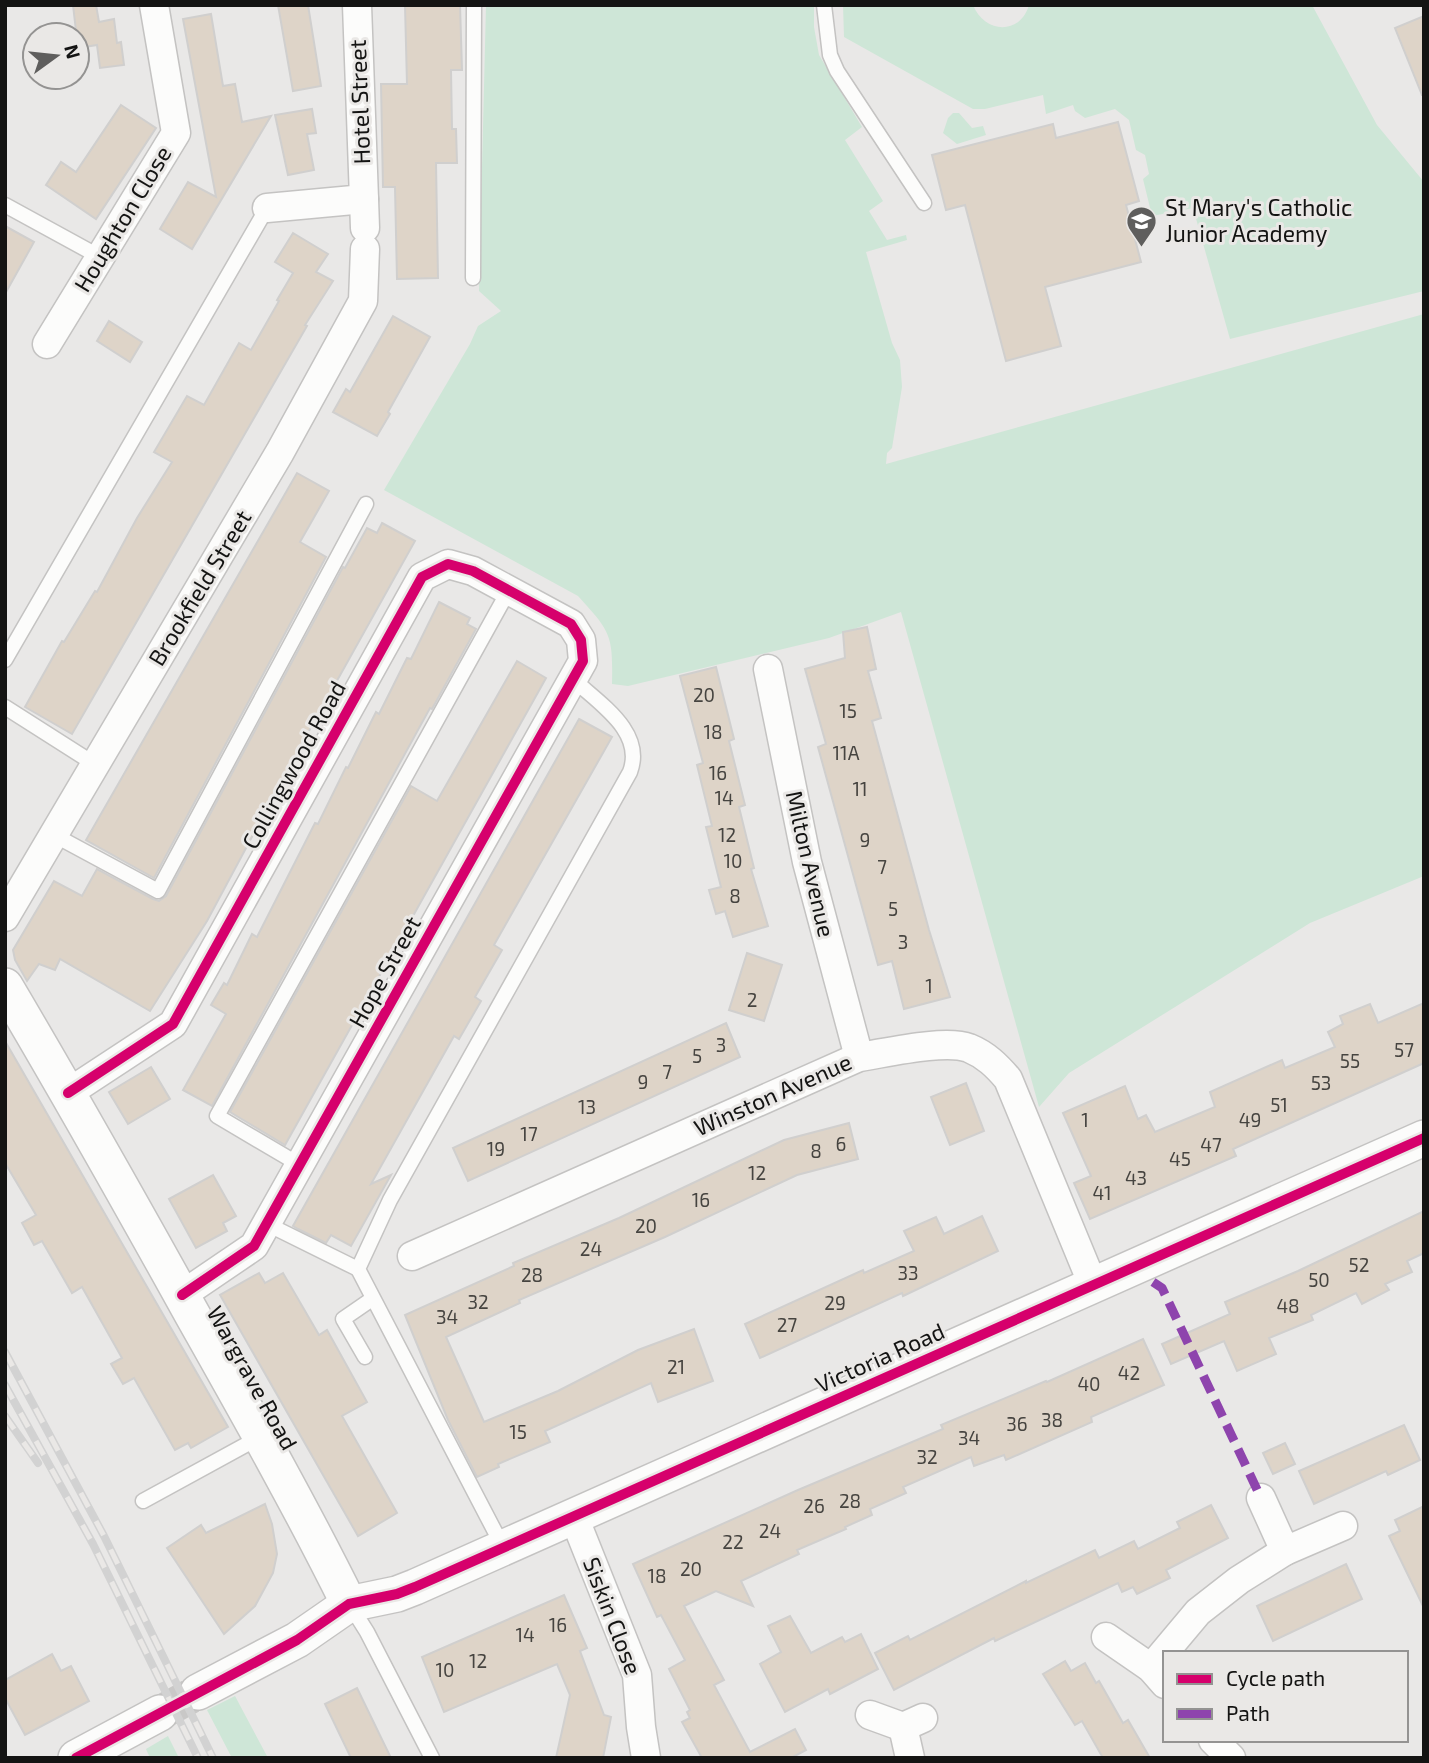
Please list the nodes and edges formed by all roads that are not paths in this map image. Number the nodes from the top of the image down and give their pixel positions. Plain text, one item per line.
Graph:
1 (154, 5) edge
2 (357, 5) edge
3 (474, 5) edge
4 (824, 5) edge
5 (364, 199) junction
6 (924, 203) dead end
7 (5, 205) edge
8 (267, 208) joint
9 (365, 238) joint
10 (100, 257) junction
11 (473, 278) dead end
12 (47, 344) dead end
13 (366, 504) dead end
14 (509, 590) junction
15 (581, 640) joint
16 (5, 660) edge
17 (768, 669) dead end
18 (574, 680) junction
19 (5, 707) edge
20 (96, 765) junction
21 (54, 835) junction
22 (5, 917) edge
23 (5, 986) edge
24 (859, 1057) junction
25 (68, 1093) junction
26 (1424, 1138) edge
27 (300, 1165) junction
28 (267, 1224) junction
29 (412, 1256) dead end
30 (358, 1269) junction
31 (1093, 1286) junction
32 (181, 1295) junction
33 (372, 1299) junction
34 (365, 1357) dead end
35 (261, 1436) junction
36 (1261, 1498) dead end
37 (144, 1501) dead end
38 (574, 1517) junction
39 (1343, 1526) dead end
40 (503, 1547) junction
41 (1286, 1551) junction
42 (349, 1604) junction
43 (1106, 1637) dead end
44 (1174, 1651) edge
45 (1158, 1676) edge
46 (198, 1692) tunnel mouth
47 (160, 1713) tunnel mouth
48 (870, 1715) dead end
49 (1215, 1742) edge
50 (76, 1758) edge
51 (432, 1758) edge
52 (646, 1758) edge
53 (910, 1758) edge
54 (1231, 1758) edge

1 - 10 street, Houghton Close
2 - 5 street, Hotel Street
3 - 11 lane
4 - 6 lane
5 - 8 street
5 - 9 street, Hotel Street
7 - 10 lane
8 - 16 lane
9 - 20 street, Brookfield Street
10 - 12 street, Houghton Close
13 - 21 lane
14 - 15 street, Collingwood Road
14 - 25 street, Collingwood Road
14 - 27 lane
15 - 18 street, Hope Street
17 - 24 street, Milton Avenue
18 - 27 street, Hope Street
18 - 30 lane
19 - 20 lane
20 - 21 street, Brookfield Street
21 - 22 street, Brookfield Street
23 - 25 street, Wargrave Road
24 - 29 street, Winston Avenue
24 - 31 street, Winston Avenue
25 - 32 street, Wargrave Road
26 - 31 street, Victoria Road
27 - 28 street, Hope Street
28 - 30 lane
28 - 32 street, Hope Street
30 - 33 lane
31 - 38 street, Victoria Road
32 - 35 street, Wargrave Road
33 - 34 lane
33 - 40 lane
35 - 37 lane
35 - 42 street, Wargrave Road
36 - 41 street
38 - 40 street, Victoria Road
38 - 52 street, Siskin Close
39 - 41 street
40 - 42 street, Victoria Road
41 - 44 street
42 - 46 street
42 - 51 lane
43 - 45 street
47 - 50 street
48 - 53 street
49 - 54 street

